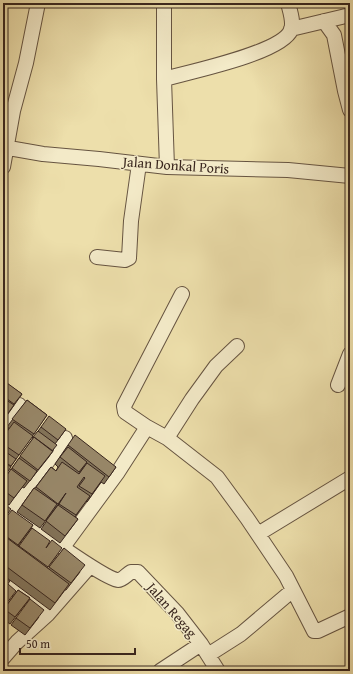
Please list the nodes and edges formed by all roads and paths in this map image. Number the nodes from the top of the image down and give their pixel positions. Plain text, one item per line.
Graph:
1 (38, 3) edge
2 (164, 3) edge
3 (288, 3) edge
4 (350, 15) edge
5 (324, 21) junction
6 (291, 29) junction
7 (164, 79) junction
8 (350, 110) edge
9 (5, 148) edge
10 (139, 164) junction
11 (3, 167) edge
12 (167, 167) junction
13 (350, 176) edge
14 (97, 257) dead end
15 (182, 294) dead end
16 (237, 346) dead end
17 (350, 354) edge
18 (338, 385) dead end
19 (19, 405) edge
20 (147, 426) junction
21 (3, 427) edge
22 (65, 438) edge
23 (167, 438) junction
24 (350, 478) edge
25 (7, 508) edge
26 (258, 534) junction
27 (63, 547) junction
28 (90, 566) junction
29 (3, 580) edge
30 (293, 590) junction
31 (48, 614) junction
32 (350, 616) edge
33 (204, 649) junction
34 (3, 658) edge
35 (160, 671) edge
36 (218, 671) edge

1 - 9 street
2 - 7 street
3 - 6 street
4 - 5 street
5 - 6 street
5 - 8 street
6 - 7 street
7 - 12 street
9 - 10 street, Jalan Donkal Poris
9 - 11 street
10 - 12 street, Jalan Donkal Poris
10 - 14 street
12 - 13 street, Jalan Donkal Poris
15 - 20 street
16 - 23 street
17 - 18 street
19 - 21 street
20 - 23 street
20 - 27 street
22 - 25 street
23 - 26 street
24 - 26 street
25 - 27 street
26 - 30 street
27 - 28 street
28 - 31 street
28 - 33 street, Jalan Regag
29 - 31 street
30 - 32 street
30 - 33 street
31 - 34 street
33 - 35 street
33 - 36 street, Jalan Regag

